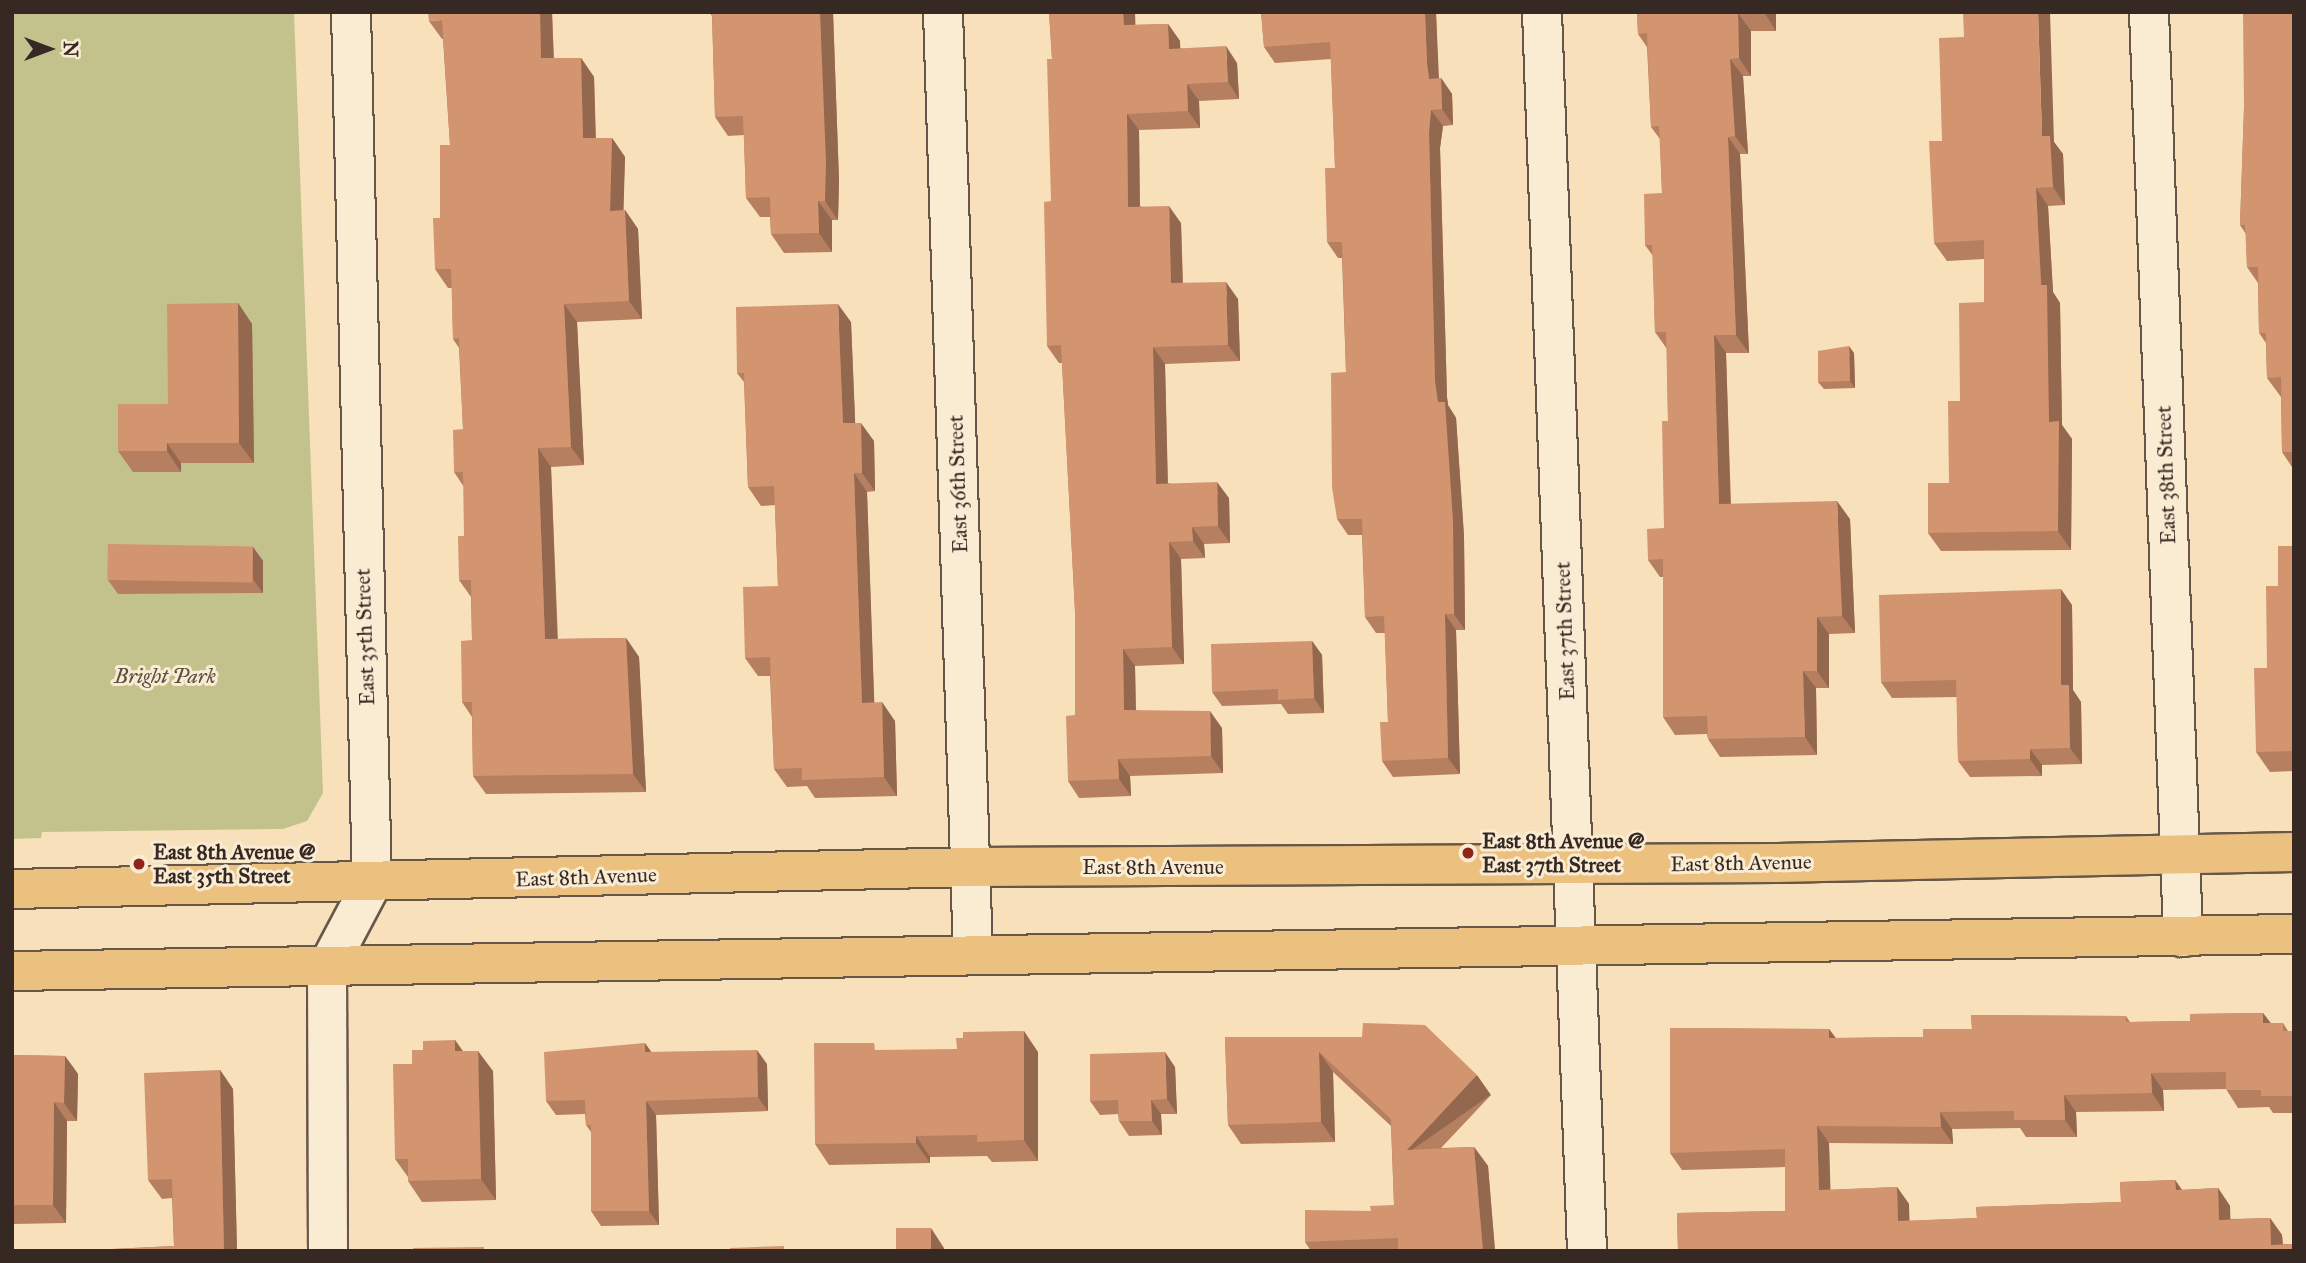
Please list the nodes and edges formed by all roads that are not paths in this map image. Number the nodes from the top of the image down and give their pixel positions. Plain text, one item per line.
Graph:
1 (351, 12) edge
2 (943, 12) edge
3 (1542, 12) edge
4 (2148, 12) edge
5 (2294, 852) edge
6 (2181, 854) junction
7 (1573, 864) junction
8 (971, 867) junction
9 (372, 883) junction
10 (12, 889) edge
11 (2294, 934) edge
12 (2183, 937) junction
13 (1576, 947) junction
14 (973, 955) junction
15 (327, 968) junction
16 (12, 971) edge
17 (328, 1251) edge
18 (1587, 1251) edge

1 - 9 street, East 35th Street
2 - 8 street, East 36th Street
3 - 7 street, East 37th Street
4 - 6 street, East 38th Street
5 - 6 main road, East 8th Avenue
6 - 7 main road, East 8th Avenue
6 - 12 street, East 38th Street
7 - 8 main road, East 8th Avenue
7 - 13 street, East 37th Street
8 - 9 main road, East 8th Avenue
8 - 14 street, East 36th Street
9 - 10 main road, East 8th Avenue
9 - 15 street, East 35th Street
11 - 12 main road
12 - 13 main road
13 - 14 main road
13 - 18 street, East 37th Street
14 - 15 main road
15 - 16 main road
15 - 17 street, East 35th Street

